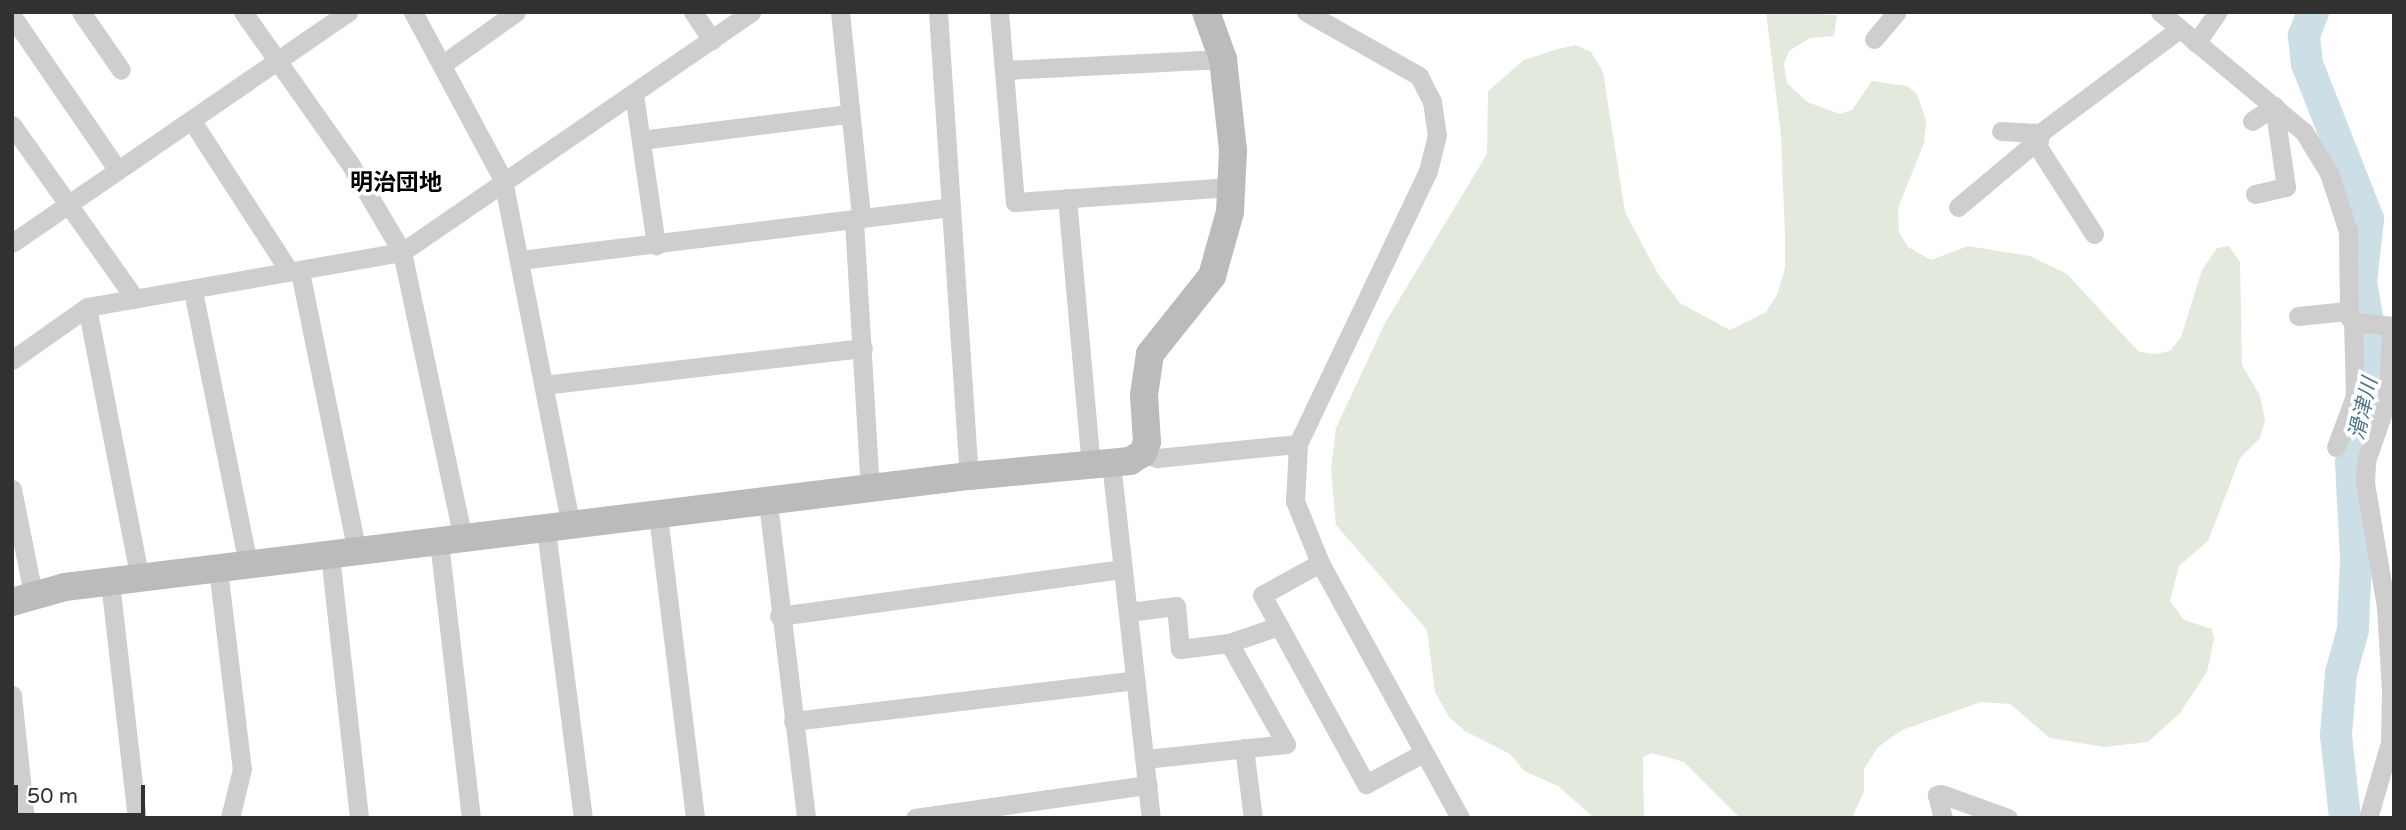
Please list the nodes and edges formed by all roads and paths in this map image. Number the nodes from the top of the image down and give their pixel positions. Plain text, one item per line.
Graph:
1 (81, 12) edge
2 (243, 12) edge
3 (348, 12) edge
4 (413, 12) edge
5 (516, 12) edge
6 (693, 12) edge
7 (751, 12) edge
8 (840, 12) edge
9 (938, 12) edge
10 (999, 12) edge
11 (1206, 12) edge
12 (1306, 12) edge
13 (1897, 12) edge
14 (2160, 12) edge
15 (2218, 12) edge
16 (12, 16) edge
17 (2179, 29) junction
18 (1874, 39) dead end
19 (712, 40) junction
20 (2196, 43) junction
21 (1223, 59) junction
22 (278, 61) junction
23 (443, 64) junction
24 (121, 70) dead end
25 (1005, 70) junction
26 (634, 94) junction
27 (2274, 106) junction
28 (848, 114) junction
29 (191, 121) junction
30 (2252, 121) dead end
31 (12, 125) edge
32 (2001, 131) dead end
33 (2039, 136) junction
34 (641, 140) junction
35 (117, 169) junction
36 (503, 180) junction
37 (1230, 187) junction
38 (2255, 194) dead end
39 (1067, 198) junction
40 (68, 203) junction
41 (951, 207) junction
42 (1958, 207) dead end
43 (857, 218) junction
44 (2094, 234) dead end
45 (12, 243) edge
46 (656, 245) junction
47 (402, 251) junction
48 (520, 260) junction
49 (294, 272) junction
50 (193, 291) junction
51 (135, 299) junction
52 (87, 307) junction
53 (2298, 316) dead end
54 (2353, 318) junction
55 (2389, 326) edge
56 (863, 348) junction
57 (12, 360) edge
58 (543, 385) junction
59 (1298, 444) junction
60 (2336, 447) dead end
61 (1143, 453) junction
62 (1101, 464) junction
63 (969, 476) junction
64 (12, 489) edge
65 (870, 490) junction
66 (768, 503) junction
67 (658, 516) junction
68 (558, 528) junction
69 (451, 541) junction
70 (357, 552) junction
71 (330, 555) junction
72 (1320, 563) junction
73 (248, 565) junction
74 (218, 569) junction
75 (1123, 569) junction
76 (141, 580) junction
77 (110, 582) junction
78 (23, 598) edge
79 (1128, 612) junction
80 (779, 616) junction
81 (1279, 626) junction
82 (1229, 643) junction
83 (1136, 680) junction
84 (12, 695) edge
85 (793, 721) junction
86 (1244, 748) junction
87 (1423, 752) junction
88 (1145, 759) junction
89 (1148, 785) junction
90 (25, 818) edge
91 (137, 818) edge
92 (230, 818) edge
93 (359, 818) edge
94 (471, 818) edge
95 (583, 818) edge
96 (695, 818) edge
97 (806, 818) edge
98 (915, 818) edge
99 (1152, 818) edge
100 (1253, 818) edge
101 (1460, 818) edge
102 (1943, 818) edge
103 (2008, 818) edge
104 (2368, 818) edge

1 - 24 street
2 - 22 street
3 - 22 street
4 - 23 street
5 - 23 street
6 - 19 street
7 - 19 street
8 - 28 street
9 - 41 street
10 - 25 street
11 - 21 street
12 - 59 street
13 - 18 street
14 - 17 street
15 - 20 street
16 - 35 street
17 - 20 street
17 - 33 street
19 - 26 street
20 - 27 street
21 - 25 street
21 - 37 street
22 - 29 street
22 - 47 street
23 - 36 street
25 - 39 street
26 - 34 street
26 - 36 street
27 - 30 street
27 - 38 street
27 - 54 street
28 - 34 street
28 - 43 street
29 - 35 street
29 - 49 street
31 - 40 street
32 - 33 street
33 - 42 street
33 - 44 street
34 - 46 street
35 - 40 street
36 - 47 street
36 - 48 street
37 - 39 street
37 - 61 street
39 - 62 street
40 - 45 street
40 - 51 street
41 - 43 street
41 - 63 street
43 - 46 street
43 - 56 street
46 - 48 street
47 - 49 street
47 - 69 street
48 - 58 street
49 - 50 street
49 - 70 street
50 - 51 street
50 - 73 street
51 - 52 street
52 - 57 street
52 - 76 street
53 - 54 street
54 - 55 street
54 - 60 street
55 - 104 street
56 - 58 street
56 - 65 street
58 - 68 street
59 - 61 street
59 - 72 street
61 - 62 street
62 - 63 street
62 - 75 street
63 - 65 street
64 - 78 street
65 - 66 street
66 - 67 street
66 - 80 street
67 - 68 street
67 - 96 street
68 - 69 street
68 - 95 street
69 - 70 street
69 - 94 street
70 - 71 street
71 - 73 street
71 - 93 street
72 - 81 street
72 - 87 street
73 - 74 street
74 - 76 street
74 - 92 street
75 - 79 street
75 - 80 street
76 - 77 street
77 - 78 street
77 - 91 street
79 - 82 street
79 - 83 street
80 - 85 street
81 - 82 street
81 - 87 street
82 - 86 street
83 - 85 street
83 - 88 street
84 - 90 street
85 - 97 street
86 - 88 street
86 - 100 street
87 - 101 street
88 - 89 street
89 - 98 street
89 - 99 street
102 - 103 street

